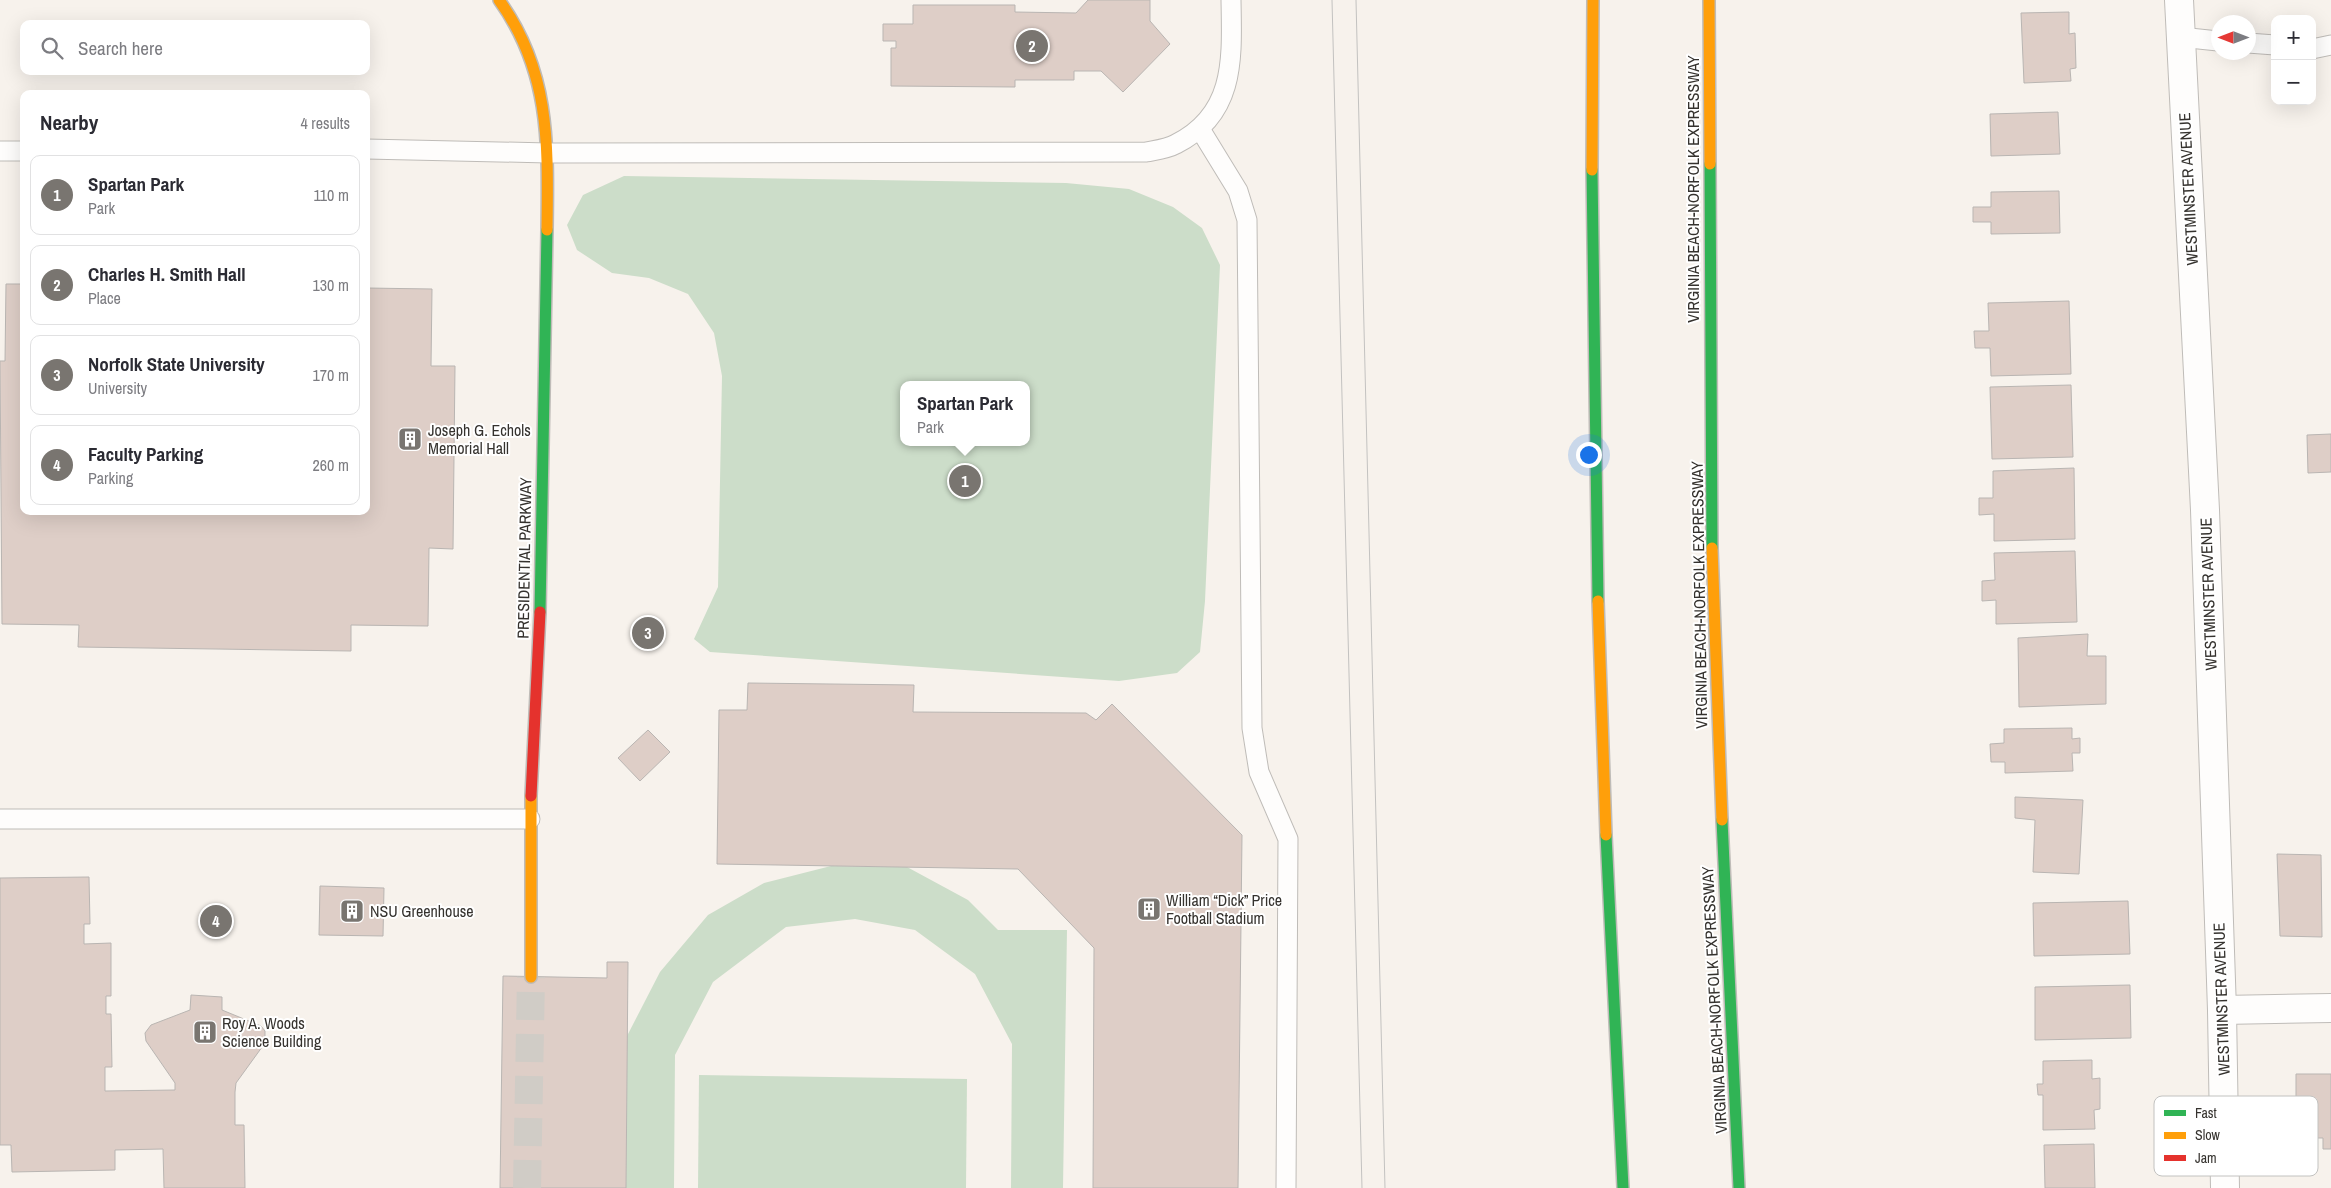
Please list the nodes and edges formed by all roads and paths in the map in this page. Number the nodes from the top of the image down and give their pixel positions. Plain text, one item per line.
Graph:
1 (499, 0) edge
2 (1231, 0) edge
3 (1593, 0) edge
4 (1709, 0) edge
5 (2178, 0) edge
6 (2180, 37) junction
7 (2211, 40) edge
8 (2256, 44) edge
9 (2331, 45) edge
10 (2271, 46) edge
11 (2316, 48) edge
12 (1200, 129) junction
13 (370, 149) edge
14 (0, 151) edge
15 (20, 151) edge
16 (548, 153) junction
17 (0, 819) edge
18 (530, 819) junction
19 (531, 977) tunnel mouth
20 (2331, 1008) edge
21 (2222, 1010) junction
22 (2223, 1096) edge
23 (1286, 1188) edge
24 (1623, 1188) edge
25 (1740, 1188) edge

1 - 16 main road, PRESIDENTIAL PARKWAY
2 - 12 lane
3 - 24 main road
4 - 25 main road, VIRGINIA BEACH-NORFOLK EXPRESSWAY
5 - 6 street, WESTMINSTER AVENUE
6 - 7 lane
6 - 21 street, WESTMINSTER AVENUE
8 - 10 lane
9 - 11 lane
12 - 16 lane
12 - 23 lane
13 - 16 lane
14 - 15 lane
16 - 18 main road, PRESIDENTIAL PARKWAY
17 - 18 lane
18 - 19 main road, PRESIDENTIAL PARKWAY
20 - 21 street
21 - 22 street, WESTMINSTER AVENUE

